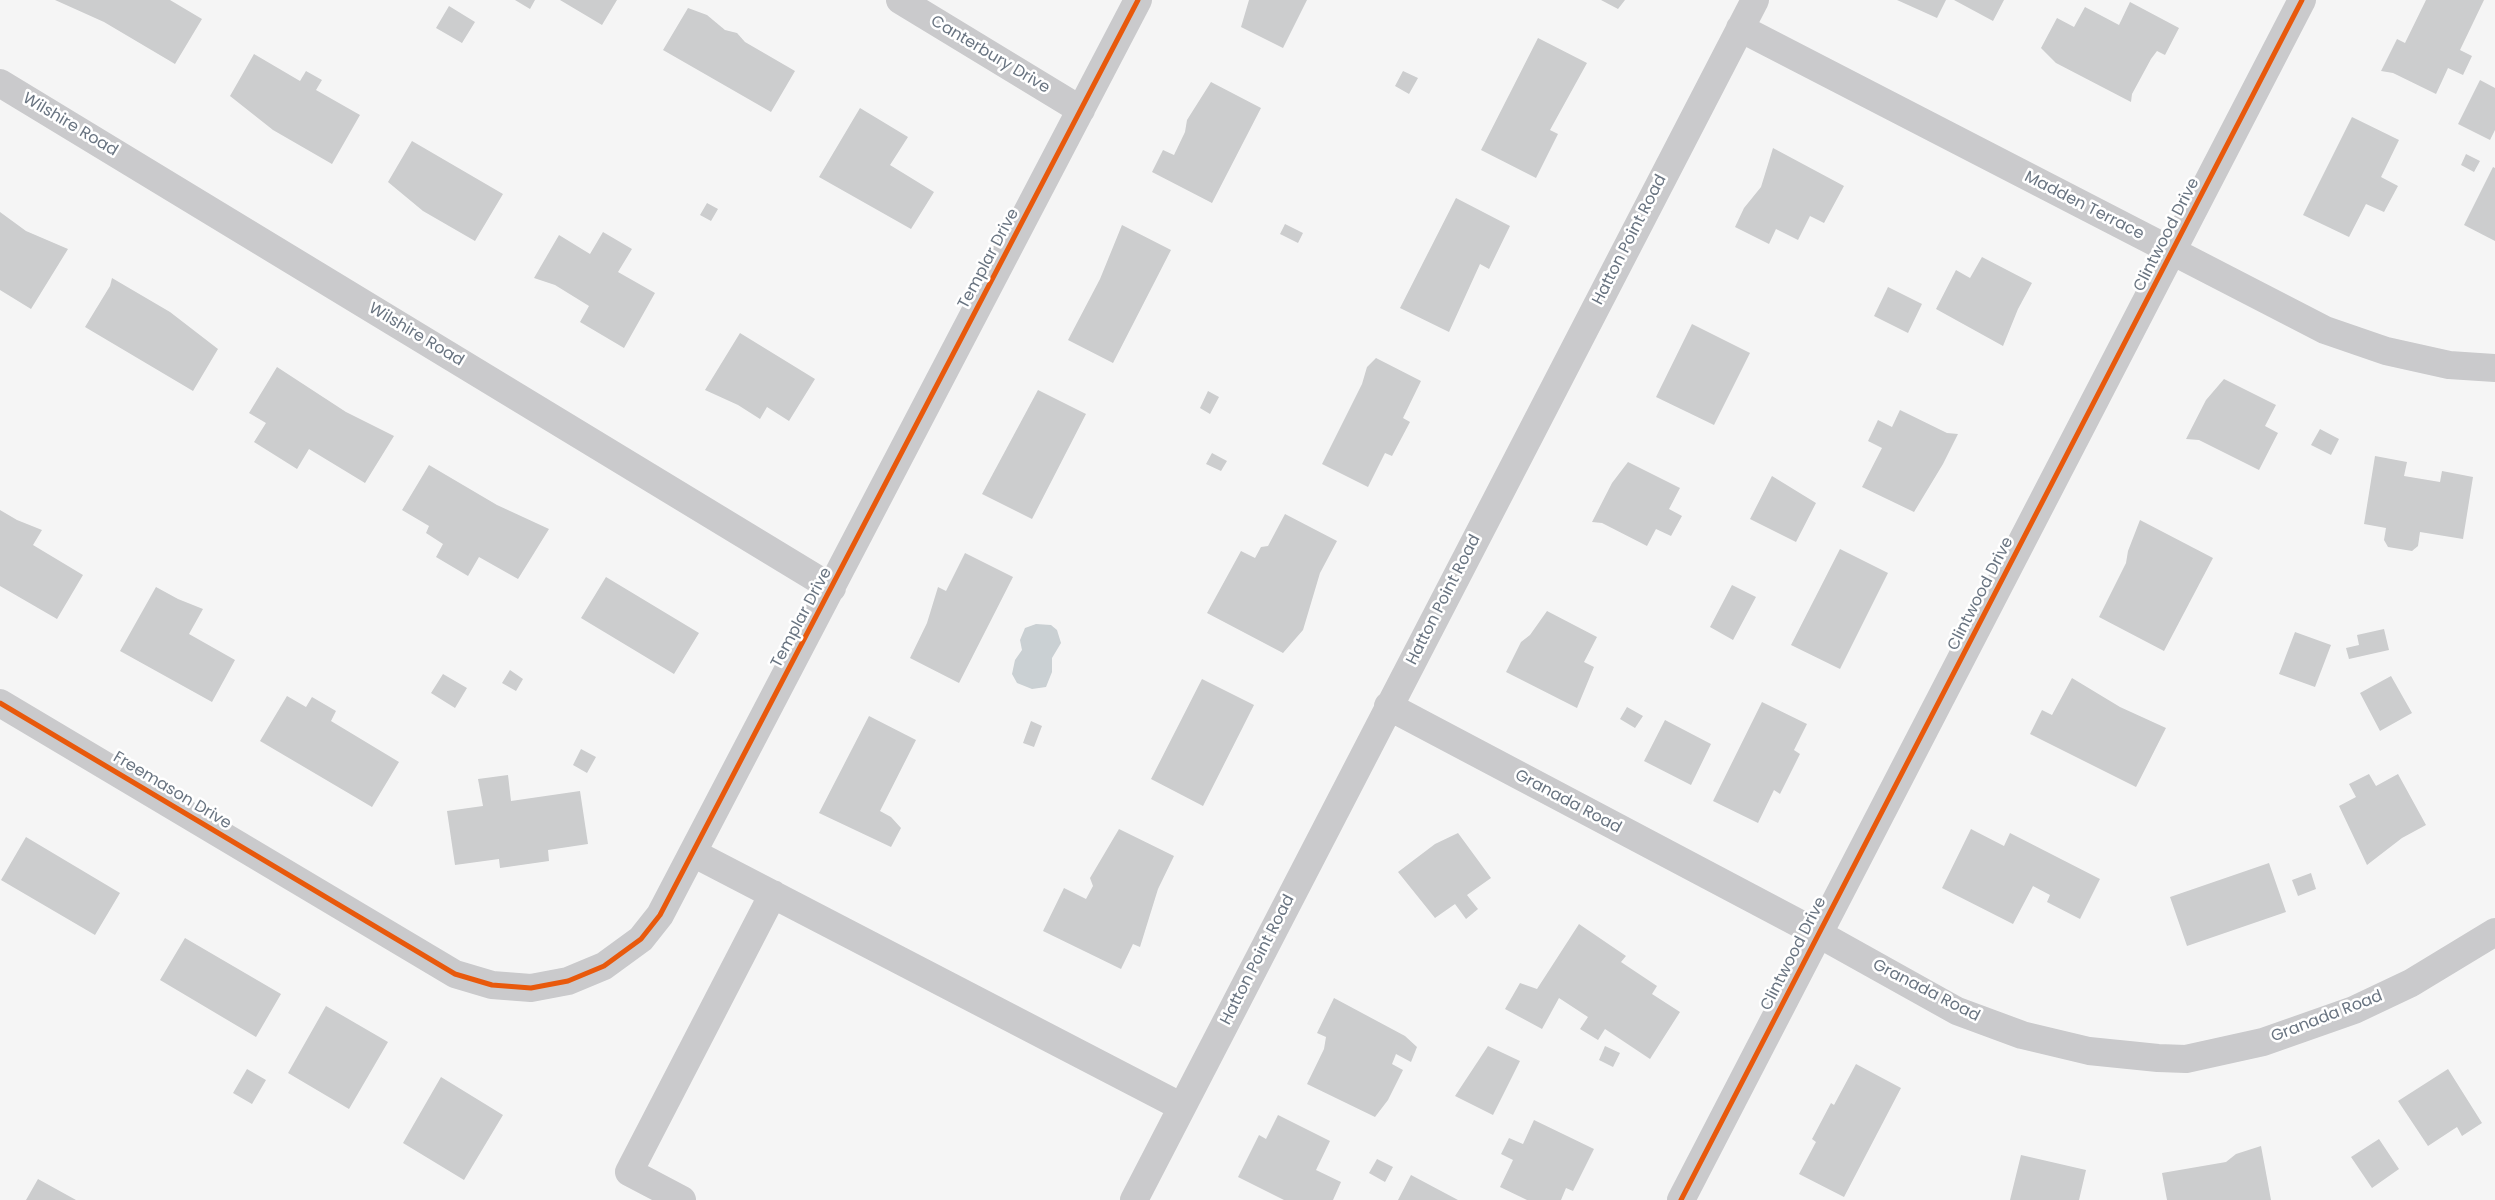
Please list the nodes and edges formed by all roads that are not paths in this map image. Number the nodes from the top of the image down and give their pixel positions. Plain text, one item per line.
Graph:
1 (900, 0) edge
2 (1138, 0) edge
3 (1755, 0) edge
4 (2302, 0) edge
5 (1740, 28) junction
6 (0, 83) edge
7 (1081, 110) junction
8 (2172, 251) junction
9 (2495, 368) edge
10 (832, 588) junction
11 (0, 703) edge
12 (1388, 706) junction
13 (693, 853) junction
14 (773, 894) junction
15 (330, 901) joint
16 (2495, 932) edge
17 (1819, 934) junction
18 (1182, 1107) junction
19 (682, 1200) edge
20 (1134, 1200) edge
21 (1681, 1200) edge

1 - 7 street, Canterbury Drive
2 - 7 street, Templar Drive
3 - 5 street, Hatton Point Road
4 - 8 street, Clintwood Drive
5 - 8 street, Madden Terrace
5 - 12 street, Hatton Point Road
6 - 10 street, Wilshire Road
7 - 10 street, Templar Drive
8 - 9 street, Madden Terrace
8 - 17 street, Clintwood Drive
10 - 13 street, Templar Drive
11 - 15 street, Freemason Drive
12 - 17 street, Granada Road
12 - 18 street, Hatton Point Road
13 - 14 street
13 - 15 street, Templar Drive
14 - 18 street
14 - 19 street
16 - 17 street, Granada Road
17 - 21 street, Clintwood Drive
18 - 20 street, Hatton Point Road

